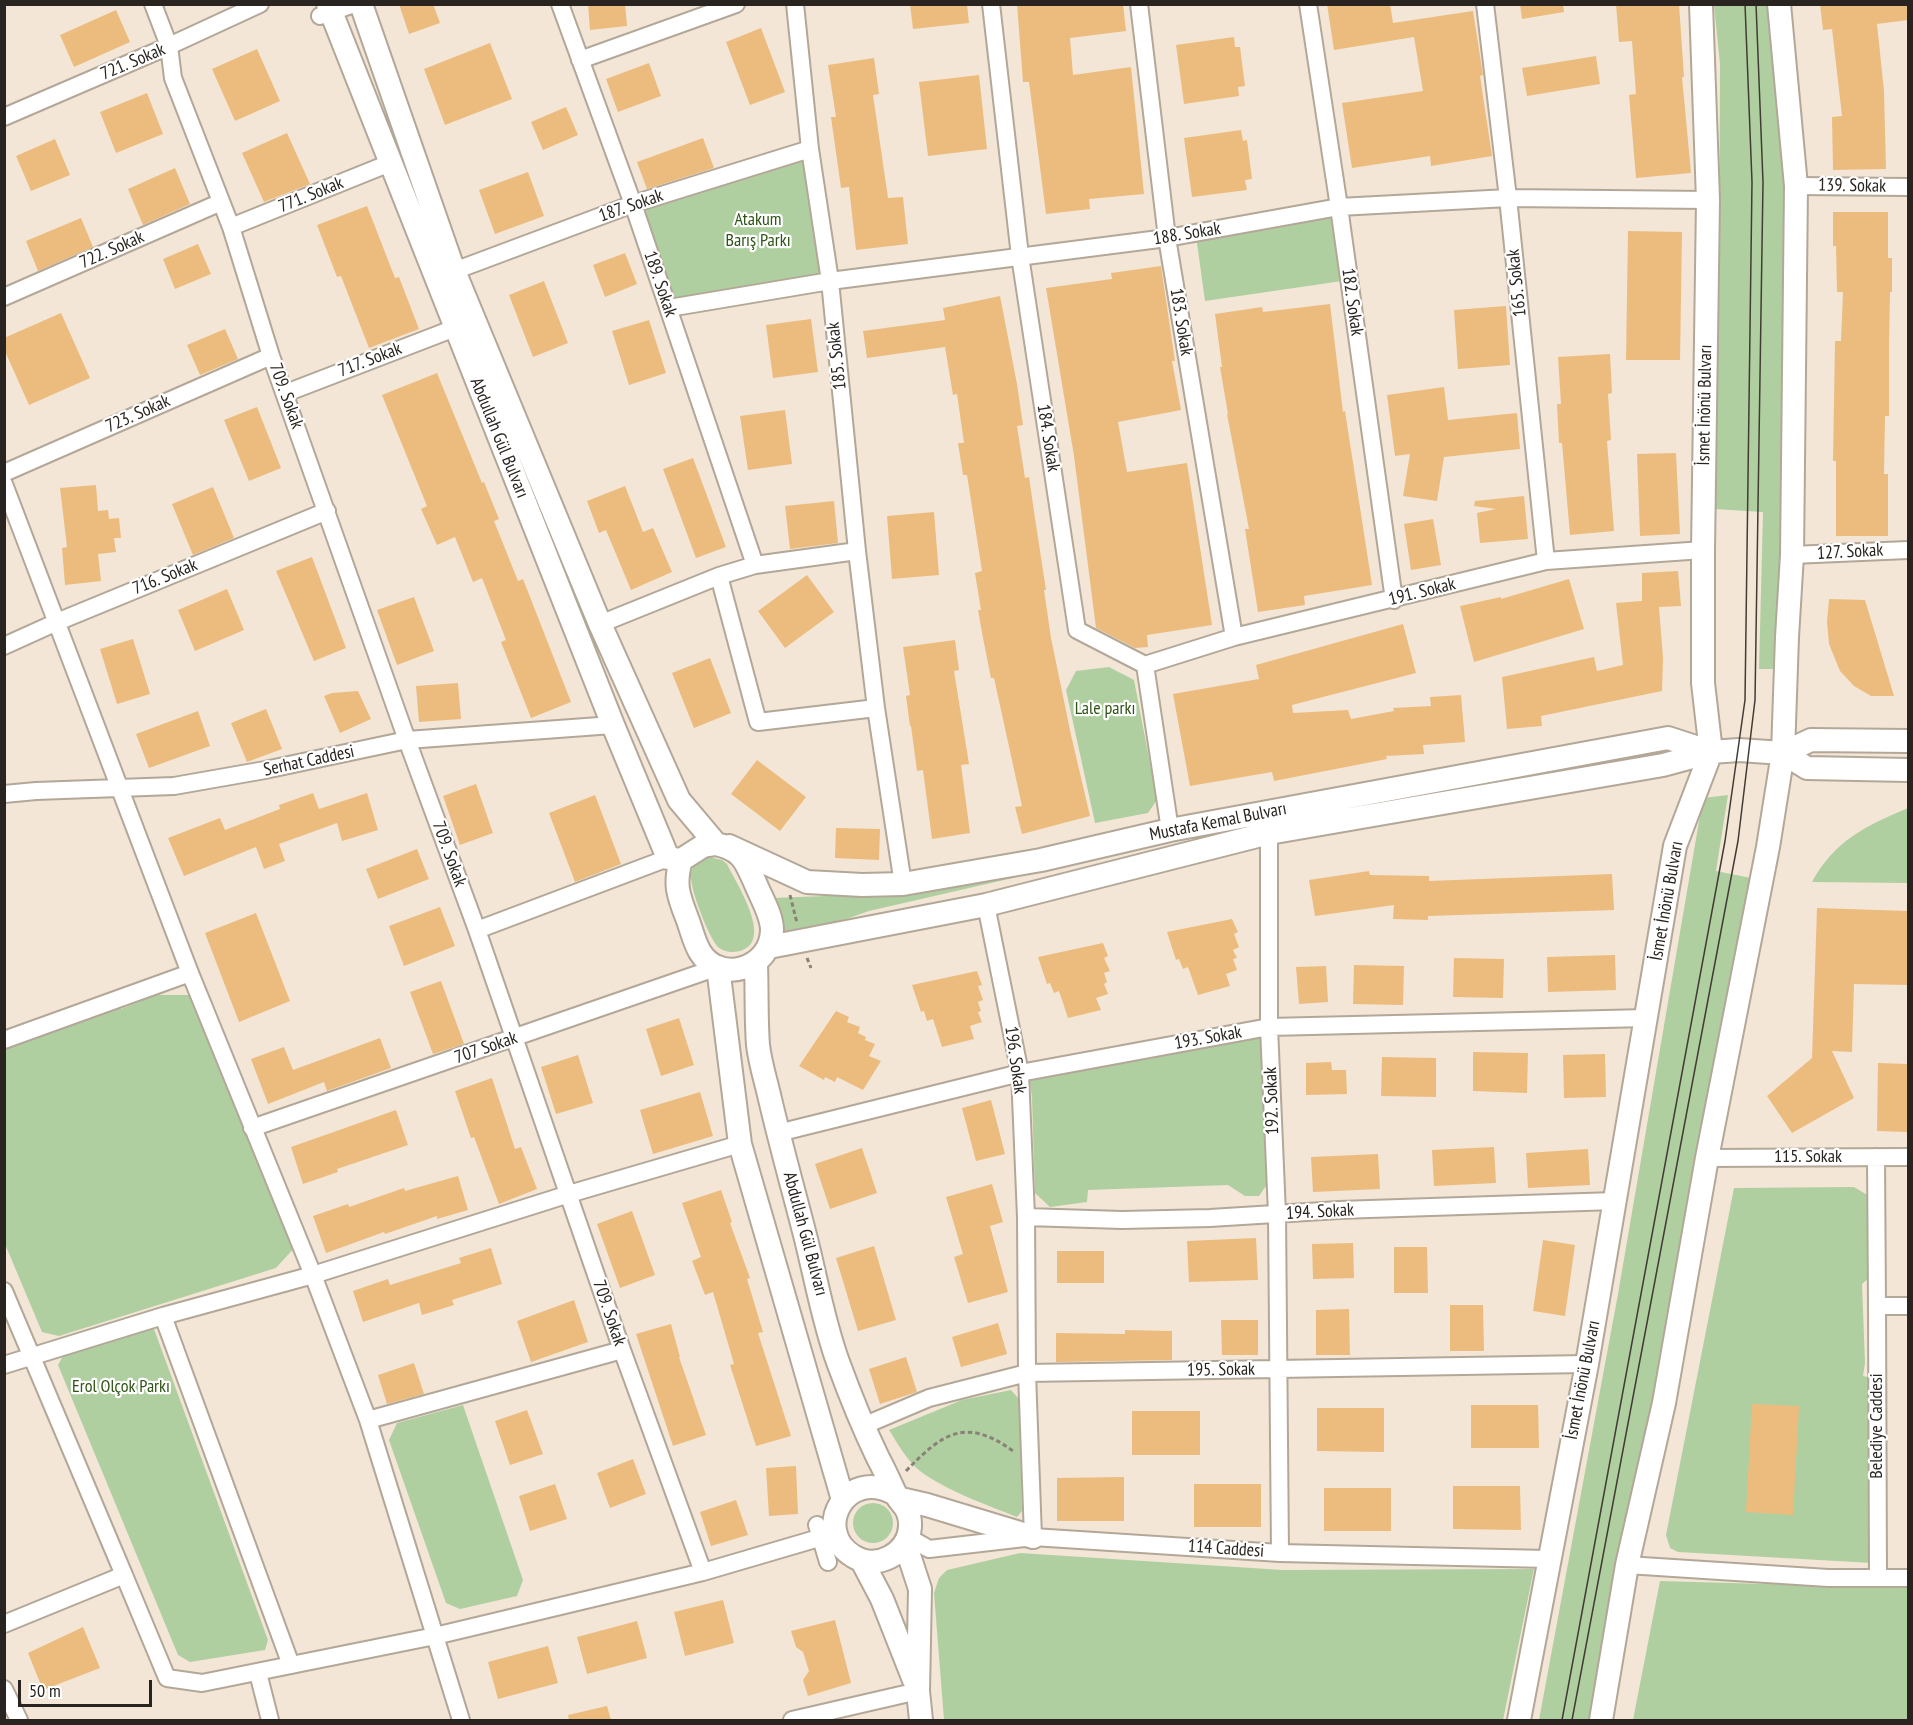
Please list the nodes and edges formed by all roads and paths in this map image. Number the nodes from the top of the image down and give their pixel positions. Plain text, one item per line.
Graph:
1 (153, 4) edge
2 (260, 4) edge
3 (354, 4) edge
4 (361, 4) edge
5 (560, 4) edge
6 (736, 4) edge
7 (795, 4) edge
8 (990, 4) edge
9 (1139, 4) edge
10 (1308, 4) edge
11 (1485, 4) edge
12 (1701, 4) edge
13 (1779, 4) edge
14 (326, 11) edge
15 (169, 46) junction
16 (580, 60) junction
17 (4, 117) edge
18 (810, 149) junction
19 (390, 163) junction
20 (1796, 186) junction
21 (1908, 187) edge
22 (1508, 198) junction
23 (1708, 200) junction
24 (219, 202) junction
25 (633, 204) junction
26 (1339, 207) junction
27 (231, 227) junction
28 (1167, 238) junction
29 (1020, 256) junction
30 (454, 271) junction
31 (830, 281) junction
32 (4, 297) edge
33 (669, 308) junction
34 (455, 328) junction
35 (271, 356) junction
36 (286, 393) junction
37 (4, 473) edge
38 (4, 484) edge
39 (327, 511) junction
40 (1703, 550) junction
41 (1908, 550) edge
42 (857, 551) junction
43 (1792, 555) junction
44 (1546, 561) junction
45 (755, 565) junction
46 (719, 576) junction
47 (1394, 600) junction
48 (57, 622) junction
49 (600, 624) junction
50 (1234, 637) junction
51 (4, 646) edge
52 (1145, 665) junction
53 (876, 708) junction
54 (613, 725) junction
55 (407, 740) junction
56 (1908, 741) edge
57 (1711, 752) junction
58 (1783, 753) junction
59 (1908, 770) edge
60 (118, 789) junction
61 (4, 795) edge
62 (1170, 830) junction
63 (1269, 832) junction
64 (723, 845) junction
65 (675, 859) junction
66 (790, 874) junction
67 (903, 884) junction
68 (987, 905) junction
69 (477, 930) junction
70 (801, 940) junction
71 (762, 955) junction
72 (718, 967) junction
73 (811, 968) dead end
74 (190, 973) junction
75 (1647, 1018) junction
76 (1269, 1027) junction
77 (515, 1038) junction
78 (4, 1040) edge
79 (1020, 1073) junction
80 (252, 1128) junction
81 (778, 1132) junction
82 (740, 1144) junction
83 (1875, 1157) junction
84 (1908, 1157) edge
85 (1707, 1158) junction
86 (569, 1194) junction
87 (1615, 1201) junction
88 (1277, 1214) junction
89 (1026, 1217) junction
90 (313, 1275) junction
91 (4, 1291) edge
92 (1877, 1306) junction
93 (1908, 1306) edge
94 (163, 1316) junction
95 (622, 1350) junction
96 (32, 1356) junction
97 (1587, 1364) junction
98 (4, 1365) edge
99 (1279, 1369) junction
100 (1027, 1373) junction
101 (368, 1420) junction
102 (863, 1426) junction
103 (1030, 1469) junction
104 (896, 1493) junction
105 (843, 1500) junction
106 (824, 1532) junction
107 (1033, 1537) junction
108 (906, 1540) junction
109 (1280, 1553) junction
110 (1548, 1559) junction
111 (862, 1561) junction
112 (828, 1562) dead end
113 (1628, 1565) junction
114 (703, 1572) junction
115 (124, 1575) junction
116 (1878, 1578) junction
117 (1908, 1578) edge
118 (4, 1624) edge
119 (435, 1636) junction
120 (291, 1665) junction
121 (258, 1673) junction
122 (4, 1689) edge
123 (918, 1691) junction
124 (19, 1720) edge
125 (270, 1720) edge
126 (461, 1720) edge
127 (792, 1720) edge
128 (921, 1720) edge
129 (1519, 1720) edge
130 (1601, 1720) edge

1 - 15 street, 709. Sokak
2 - 15 street, 721. Sokak
3 - 14 street
4 - 30 main road, Abdullah Gül Bulvarı
5 - 16 street, 189. Sokak
6 - 16 street
7 - 18 street, 185. Sokak
8 - 29 street, 184. Sokak
9 - 28 street, 183. Sokak
10 - 26 street, 182. Sokak
11 - 22 street, 165. Sokak
12 - 23 main road, İsmet İnönü Bulvarı
13 - 20 main road
14 - 19 main road, Abdullah Gül Bulvarı
15 - 17 street, 721. Sokak
15 - 24 street, 709. Sokak
16 - 25 street, 189. Sokak
18 - 25 street, 187. Sokak
18 - 31 street, 185. Sokak
19 - 27 street, 771. Sokak
19 - 34 main road, Abdullah Gül Bulvarı
20 - 21 street, 139. Sokak
20 - 43 main road
22 - 23 street, 188. Sokak
22 - 26 street, 188. Sokak
22 - 44 street, 165. Sokak
23 - 40 main road, İsmet İnönü Bulvarı
24 - 27 street, 709. Sokak
24 - 32 street, 722. Sokak
25 - 30 street, 187. Sokak
25 - 33 street, 189. Sokak
26 - 28 street, 188. Sokak
26 - 47 street, 182. Sokak
27 - 35 street, 709. Sokak
28 - 29 street, 188. Sokak
28 - 50 street, 183. Sokak
29 - 31 street, 188. Sokak
29 - 52 street, 184. Sokak
30 - 49 main road, Abdullah Gül Bulvarı
31 - 33 street, 188. Sokak
31 - 42 street, 185. Sokak
33 - 45 street, 189. Sokak
34 - 36 street, 717. Sokak
34 - 54 main road, Abdullah Gül Bulvarı
35 - 36 street, 709. Sokak
35 - 37 street, 723. Sokak
36 - 39 street, 709. Sokak
38 - 48 street
39 - 48 street, 716. Sokak
39 - 55 street, 709. Sokak
40 - 44 street, 191. Sokak
40 - 57 main road, İsmet İnönü Bulvarı
41 - 43 street, 127. Sokak
42 - 45 street
42 - 53 street, 185. Sokak
43 - 58 main road
44 - 47 street, 191. Sokak
45 - 46 street
46 - 49 street
46 - 53 street
47 - 50 street, 191. Sokak
48 - 51 street, 716. Sokak
48 - 60 street
49 - 64 main road, Abdullah Gül Bulvarı
50 - 52 street, 191. Sokak
52 - 62 street
53 - 67 street, 185. Sokak
54 - 55 street, Serhat Caddesi
54 - 65 main road, Abdullah Gül Bulvarı
55 - 60 street, Serhat Caddesi
55 - 69 street, 709. Sokak
56 - 58 main road, Mustafa Kemal Bulvarı
57 - 58 main road, Mustafa Kemal Bulvarı
57 - 62 main road, Mustafa Kemal Bulvarı
57 - 63 main road, Mustafa Kemal Bulvarı
57 - 75 main road, İsmet İnönü Bulvarı
58 - 59 main road, Mustafa Kemal Bulvarı
58 - 85 main road
60 - 61 street, Serhat Caddesi
60 - 74 street
62 - 67 main road, Mustafa Kemal Bulvarı
63 - 68 main road, Mustafa Kemal Bulvarı
63 - 76 street, 192. Sokak
64 - 65 main road
64 - 66 main road, Mustafa Kemal Bulvarı
64 - 71 main road
65 - 69 street
65 - 72 main road
66 - 67 main road, Mustafa Kemal Bulvarı
66 - 70 path
68 - 70 main road, Mustafa Kemal Bulvarı
68 - 79 street, 196. Sokak
69 - 77 street, 709. Sokak
70 - 71 main road, Mustafa Kemal Bulvarı
70 - 73 path
71 - 72 main road
71 - 81 main road, Abdullah Gül Bulvarı
72 - 77 street, 707 Sokak
72 - 82 main road, Abdullah Gül Bulvarı
74 - 78 street
74 - 80 street
75 - 76 street, 193. Sokak
75 - 87 main road, İsmet İnönü Bulvarı
76 - 79 street, 193. Sokak
76 - 88 street, 192. Sokak
77 - 80 street, 707 Sokak
77 - 86 street, 709. Sokak
79 - 81 street, 193. Sokak
79 - 89 street, 196. Sokak
80 - 90 street
81 - 102 main road, Abdullah Gül Bulvarı
82 - 86 street
82 - 105 main road, Abdullah Gül Bulvarı
83 - 84 street, 115. Sokak
83 - 85 street, 115. Sokak
83 - 92 street, Belediye Caddesi
85 - 113 main road
86 - 90 street
86 - 95 street, 709. Sokak
87 - 88 street, 194. Sokak
87 - 97 main road, İsmet İnönü Bulvarı
88 - 89 street, 194. Sokak
88 - 99 street, 192. Sokak
89 - 100 street, 196. Sokak
90 - 94 street
90 - 101 street
91 - 96 street
92 - 93 street
92 - 116 street, Belediye Caddesi
94 - 96 street
94 - 120 street
95 - 101 street
95 - 114 street, 709. Sokak
96 - 98 street
96 - 115 street
97 - 99 street, 195. Sokak
97 - 110 main road, İsmet İnönü Bulvarı
99 - 100 street, 195. Sokak
99 - 109 street, 192. Sokak
100 - 102 street, 195. Sokak
100 - 103 street, 196. Sokak
101 - 119 street
102 - 104 main road, Abdullah Gül Bulvarı
103 - 104 path
103 - 107 street, 196. Sokak
104 - 105 main road
104 - 107 main road
104 - 108 main road
105 - 106 main road
106 - 111 main road
106 - 112 street
106 - 114 street
107 - 108 street, 114 Caddesi
107 - 109 street, 114 Caddesi
108 - 111 main road
108 - 123 main road
109 - 110 street, 114 Caddesi
110 - 129 main road, İsmet İnönü Bulvarı
111 - 123 main road
113 - 116 street
113 - 130 main road
114 - 119 street
115 - 118 street
115 - 121 street
116 - 117 street
119 - 120 street
119 - 126 street
120 - 121 street
121 - 125 street
122 - 124 street
123 - 127 street
123 - 128 main road

